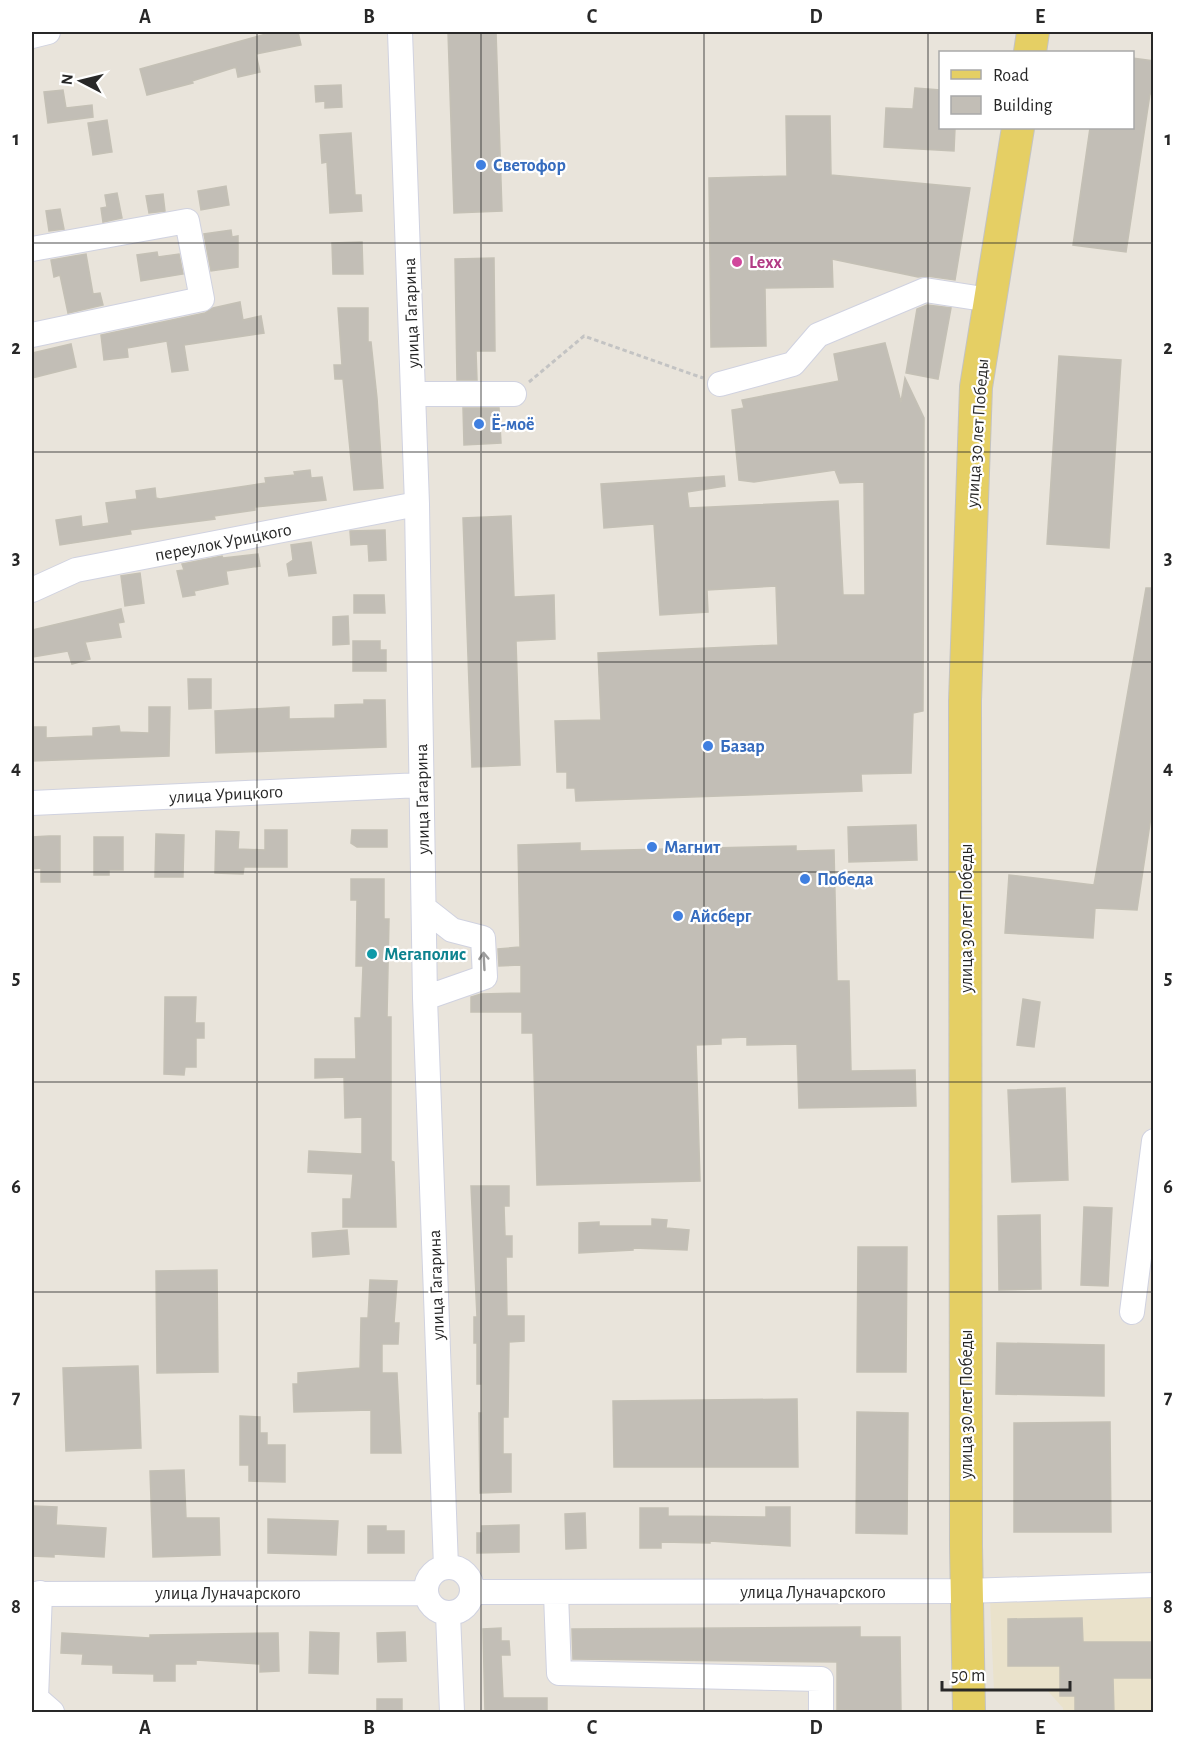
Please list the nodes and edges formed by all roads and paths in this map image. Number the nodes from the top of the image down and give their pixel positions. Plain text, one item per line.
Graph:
1 (48, 32) edge
2 (400, 32) edge
3 (1033, 32) edge
4 (32, 36) edge
5 (1030, 51) edge
6 (1018, 129) edge
7 (32, 249) edge
8 (990, 300) junction
9 (32, 335) edge
10 (720, 384) joint
11 (414, 394) junction
12 (514, 394) joint
13 (417, 504) junction
14 (32, 590) edge
15 (421, 785) junction
16 (32, 803) edge
17 (424, 908) junction
18 (425, 998) junction
19 (1154, 1141) edge
20 (1132, 1312) dead end
21 (446, 1567) junction
22 (1154, 1585) edge
23 (966, 1591) junction
24 (473, 1592) junction
25 (425, 1593) junction
26 (556, 1593) junction
27 (36, 1594) edge
28 (448, 1614) junction
29 (52, 1713) edge
30 (452, 1713) edge
31 (821, 1713) edge
32 (969, 1713) edge

1 - 4 street
2 - 11 street, улица Гагарина
3 - 5 main road
6 - 8 main road, улица 30 лет Победы
7 - 9 street
8 - 10 street
8 - 23 main road, улица 30 лет Победы
10 - 12 path
11 - 12 street
11 - 13 street, улица Гагарина
13 - 14 street, переулок Урицкого
13 - 15 street, улица Гагарина
15 - 16 street, улица Урицкого
15 - 17 street, улица Гагарина
17 - 18 street, улица Гагарина
18 -> 17 street
18 - 21 street, улица Гагарина
19 - 20 street
21 - 24 street
21 - 25 street
22 - 23 street, улица Луначарского
23 - 26 street, улица Луначарского
23 - 32 main road, улица 30 лет Победы
24 - 26 street, улица Луначарского
24 - 28 street
25 - 27 street, улица Луначарского
25 - 28 street
26 - 31 street
27 - 29 street
28 - 30 street

